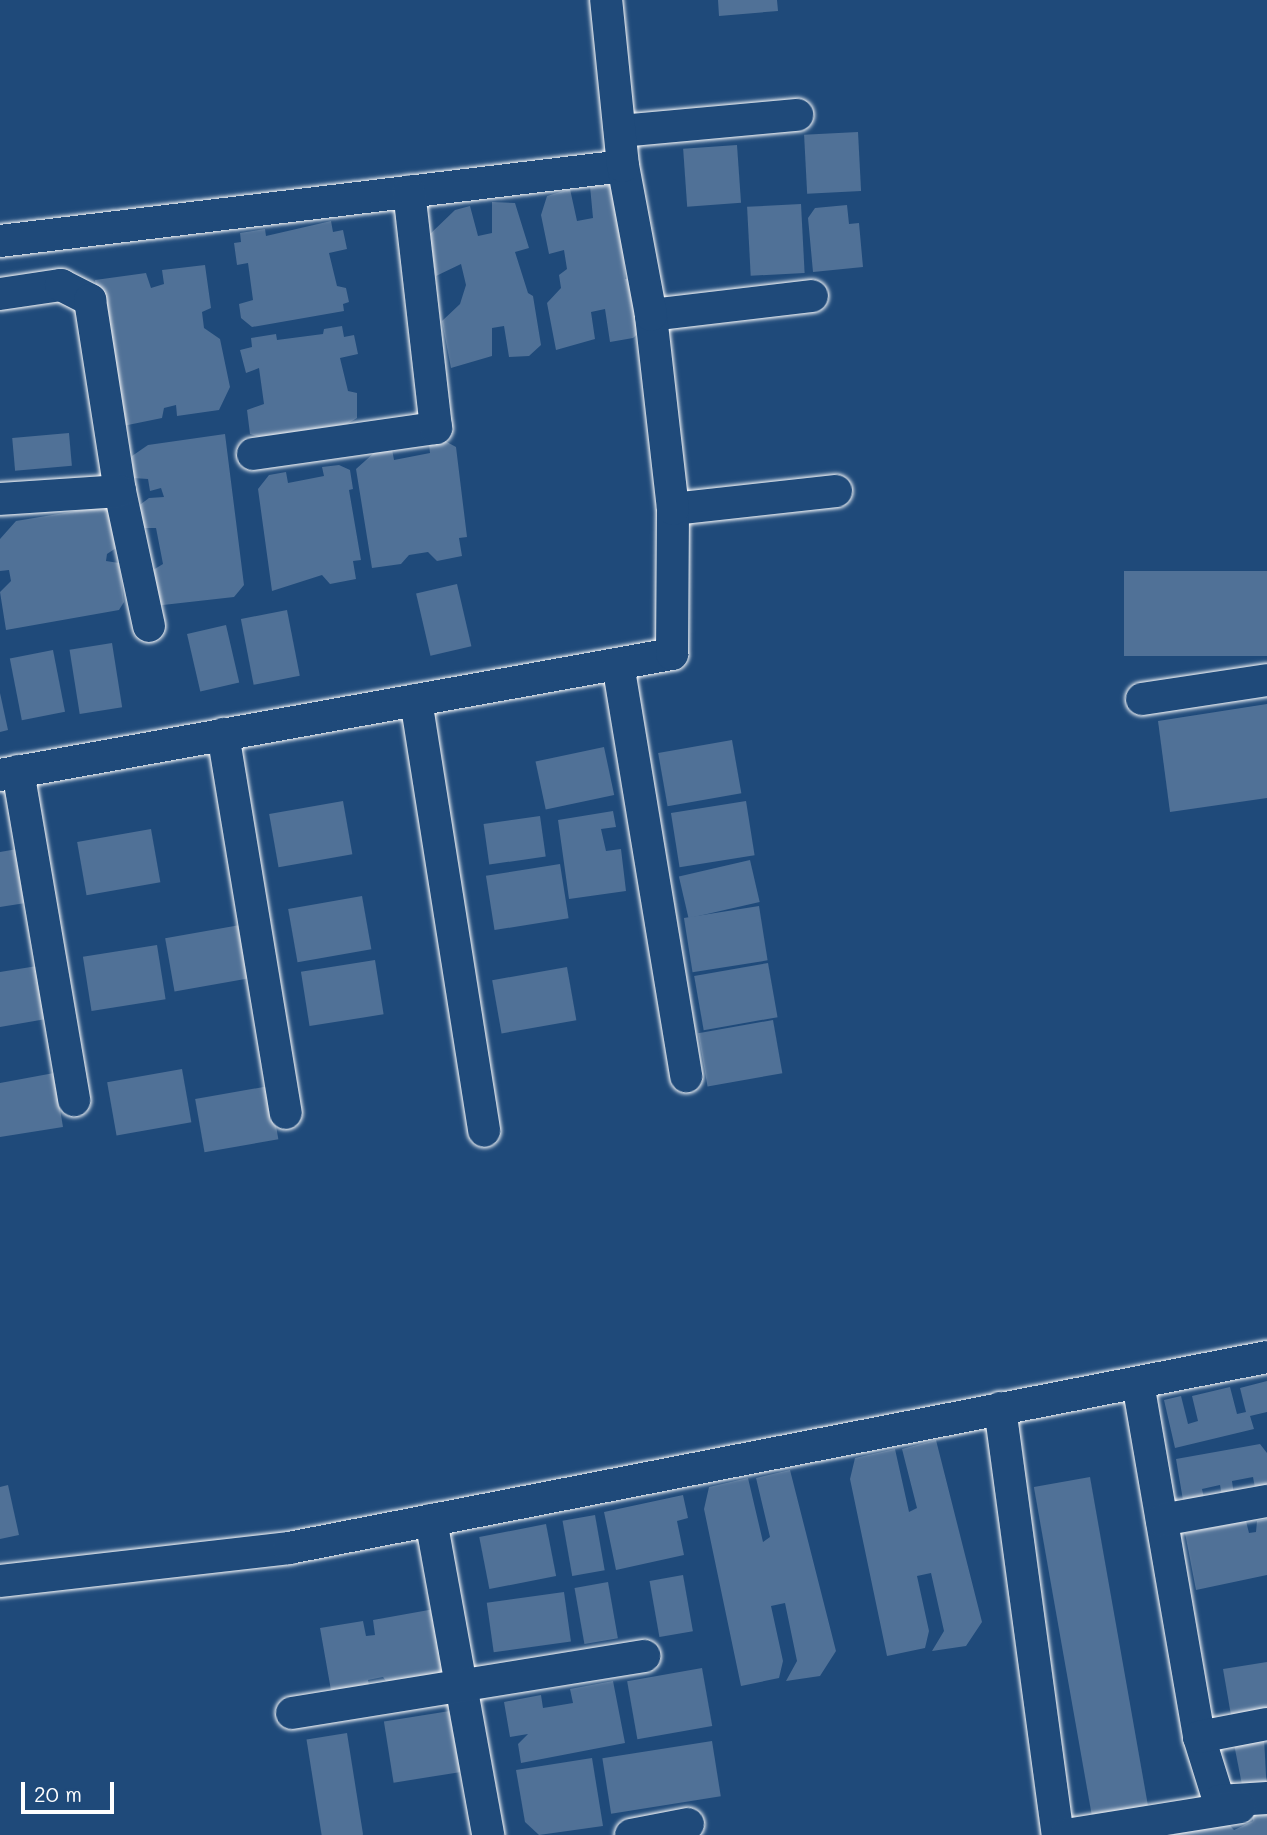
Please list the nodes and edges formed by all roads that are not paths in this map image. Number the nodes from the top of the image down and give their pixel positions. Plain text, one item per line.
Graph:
1 (606, 0) edge
2 (797, 115) dead end
3 (620, 131) junction
4 (623, 166) junction
5 (409, 192) junction
6 (0, 241) edge
7 (0, 294) edge
8 (812, 296) dead end
9 (651, 315) junction
10 (253, 454) dead end
11 (120, 491) junction
12 (836, 491) dead end
13 (0, 499) edge
14 (673, 509) junction
15 (149, 626) dead end
16 (618, 664) junction
17 (1267, 680) edge
18 (1142, 699) dead end
19 (416, 700) junction
20 (223, 734) junction
21 (9, 773) edge
22 (686, 1076) dead end
23 (74, 1100) dead end
24 (286, 1112) dead end
25 (484, 1131) dead end
26 (1267, 1357) edge
27 (1138, 1382) junction
28 (1000, 1408) junction
29 (1267, 1501) edge
30 (431, 1520) junction
31 (1162, 1520) junction
32 (0, 1581) edge
33 (644, 1657) dead end
34 (461, 1685) junction
35 (292, 1713) dead end
36 (1267, 1724) edge
37 (1199, 1737) junction
38 (1267, 1800) edge
39 (688, 1824) dead end
40 (487, 1835) edge
41 (631, 1835) edge
42 (1058, 1835) edge
43 (1066, 1835) edge

1 - 3 street
2 - 3 street
3 - 4 street
4 - 5 street
4 - 9 street
5 - 6 street
5 - 10 street
7 - 11 street
8 - 9 street
9 - 14 street
11 - 13 street
11 - 15 street
12 - 14 street
14 - 16 street
16 - 19 street
16 - 22 street
17 - 18 street
19 - 20 street
19 - 25 street
20 - 21 street
20 - 24 street
21 - 23 street
26 - 27 street
27 - 28 street
27 - 31 street
28 - 30 street
28 - 42 street
29 - 31 street
30 - 32 street
30 - 34 street
31 - 37 street
33 - 34 street
34 - 35 street
34 - 40 street
36 - 37 street
37 - 38 street
38 - 43 street
39 - 41 street

